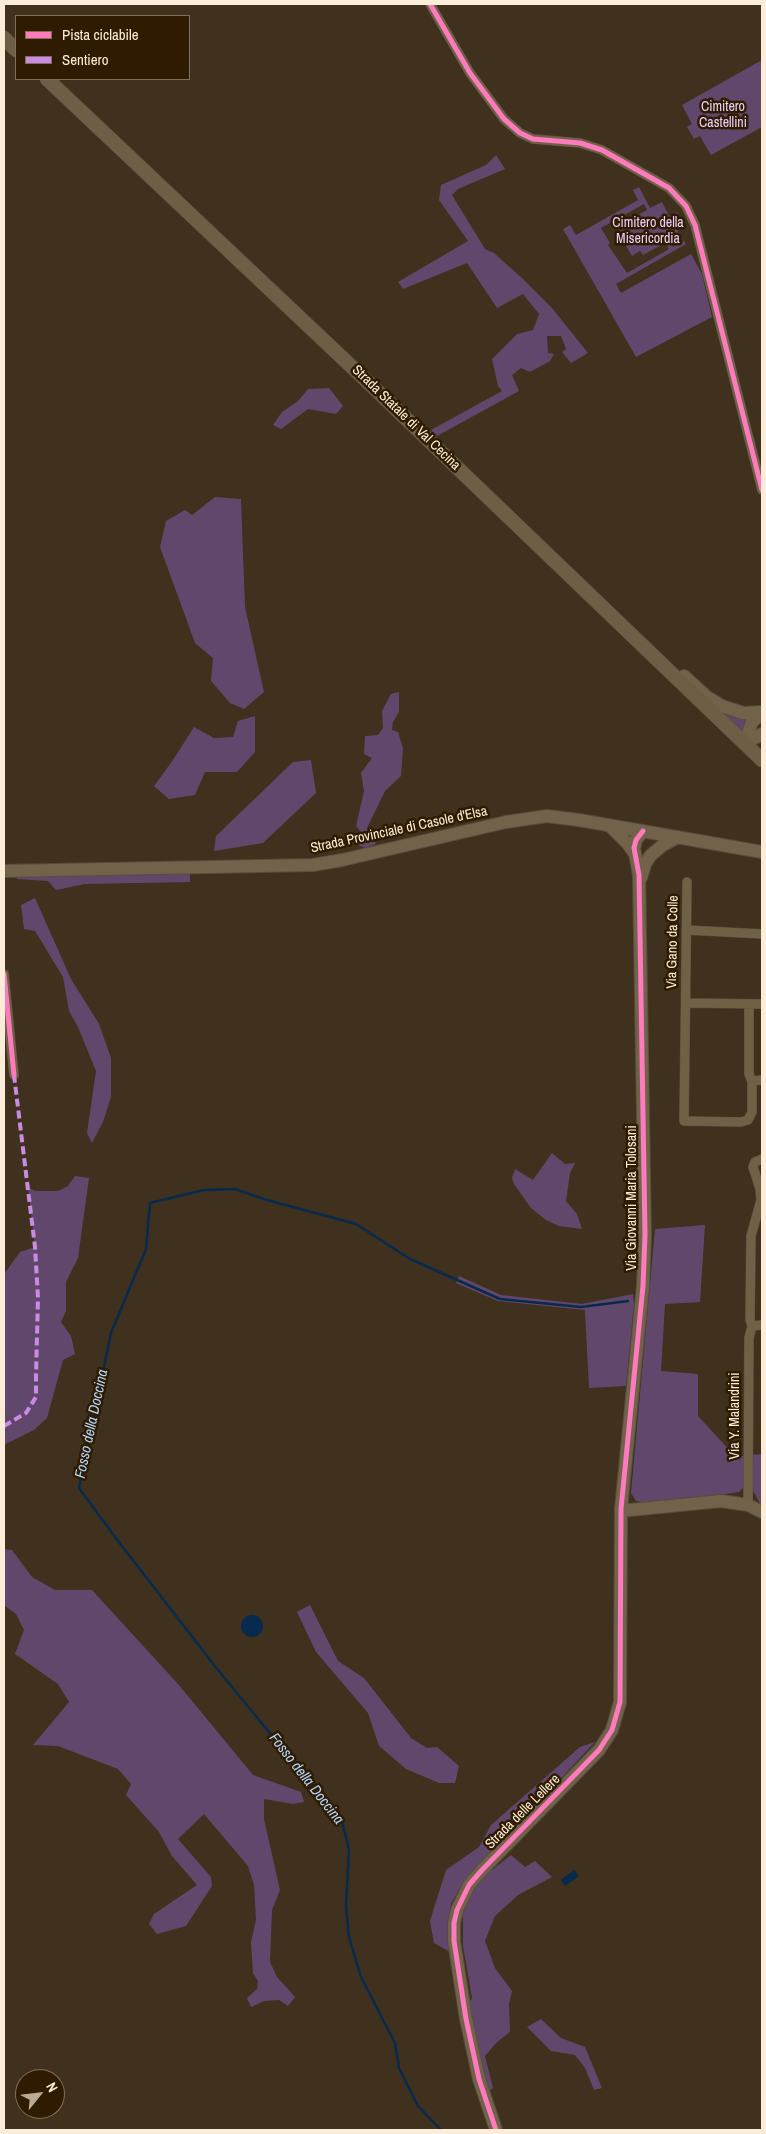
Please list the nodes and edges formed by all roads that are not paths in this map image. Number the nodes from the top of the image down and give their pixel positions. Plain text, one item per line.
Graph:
1 (430, 4) edge
2 (4, 38) edge
3 (15, 49) edge
4 (48, 80) edge
5 (762, 490) edge
6 (633, 636) junction
7 (762, 712) edge
8 (762, 734) edge
9 (745, 743) junction
10 (762, 760) edge
11 (609, 825) junction
12 (643, 831) junction
13 (678, 837) junction
14 (762, 852) edge
15 (634, 854) junction
16 (646, 861) junction
17 (4, 871) edge
18 (687, 882) dead end
19 (639, 886) junction
20 (687, 930) junction
21 (762, 934) edge
22 (4, 974) edge
23 (686, 1003) junction
24 (750, 1004) junction
25 (762, 1004) edge
26 (14, 1075) dead end
27 (762, 1080) edge
28 (752, 1081) junction
29 (762, 1159) edge
30 (762, 1325) edge
31 (752, 1326) junction
32 (748, 1505) junction
33 (621, 1509) junction
34 (762, 1512) edge
35 (496, 2130) edge

1 - 5 street
2 - 3 main road
4 - 6 main road, Strada Statale di Val Cecina
6 - 7 street
6 - 9 main road, Strada Statale di Val Cecina
7 - 9 street
8 - 9 street
9 - 10 main road, Strada Statale di Val Cecina
11 - 12 street, Strada Provinciale di Casole d'Elsa
11 - 15 street, Via Giovanni Maria Tolosani
11 - 17 street, Strada Provinciale di Casole d'Elsa
12 - 13 street, Strada Provinciale di Casole d'Elsa
12 - 15 street, Via Giovanni Maria Tolosani
12 - 16 street, Via Giovanni Maria Tolosani
13 - 14 street, Strada Provinciale di Casole d'Elsa
13 - 16 street
15 - 19 street, Via Giovanni Maria Tolosani
16 - 19 street, Via Giovanni Maria Tolosani
18 - 20 street, Via Gano da Colle
19 - 33 street, Via Giovanni Maria Tolosani
20 - 21 street
20 - 23 street, Via Gano da Colle
22 - 26 street
23 - 24 street, Via Gano da Colle
23 - 28 street, Via Gano da Colle
24 - 25 street, Via Gano da Colle
24 - 28 street
27 - 28 street
29 - 31 street, Via Y. Malandrini
30 - 31 street
31 - 32 street, Via Y. Malandrini
32 - 33 street
32 - 34 street
33 - 35 street, Strada delle Lellere

